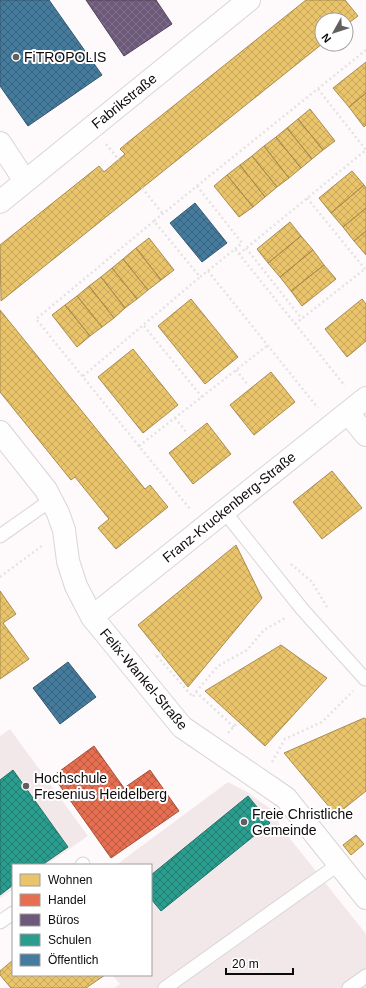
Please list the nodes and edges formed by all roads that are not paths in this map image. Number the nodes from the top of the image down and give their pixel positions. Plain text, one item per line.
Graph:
1 (249, 0) edge
2 (0, 143) edge
3 (25, 181) junction
4 (0, 202) edge
5 (352, 410) edge
6 (0, 432) edge
7 (366, 435) edge
8 (51, 500) junction
9 (224, 511) junction
10 (0, 536) edge
11 (92, 617) junction
12 (365, 679) road end
13 (339, 864) junction
14 (366, 898) edge
15 (12, 914) edge
16 (0, 922) edge
17 (366, 976) edge
18 (165, 988) edge
19 (349, 988) edge

1 - 3 street, Fabrikstraße
2 - 3 street
3 - 4 street, Fabrikstraße
5 - 7 street
5 - 9 street, Franz-Kruckenberg-Straße
6 - 8 street, Felix-Wankel-Straße
8 - 10 lane
8 - 11 street, Felix-Wankel-Straße
9 - 11 street, Franz-Kruckenberg-Straße
9 - 12 lane
11 - 13 street, Felix-Wankel-Straße
13 - 14 street, Felix-Wankel-Straße
13 - 18 lane
15 - 16 lane
17 - 19 lane

